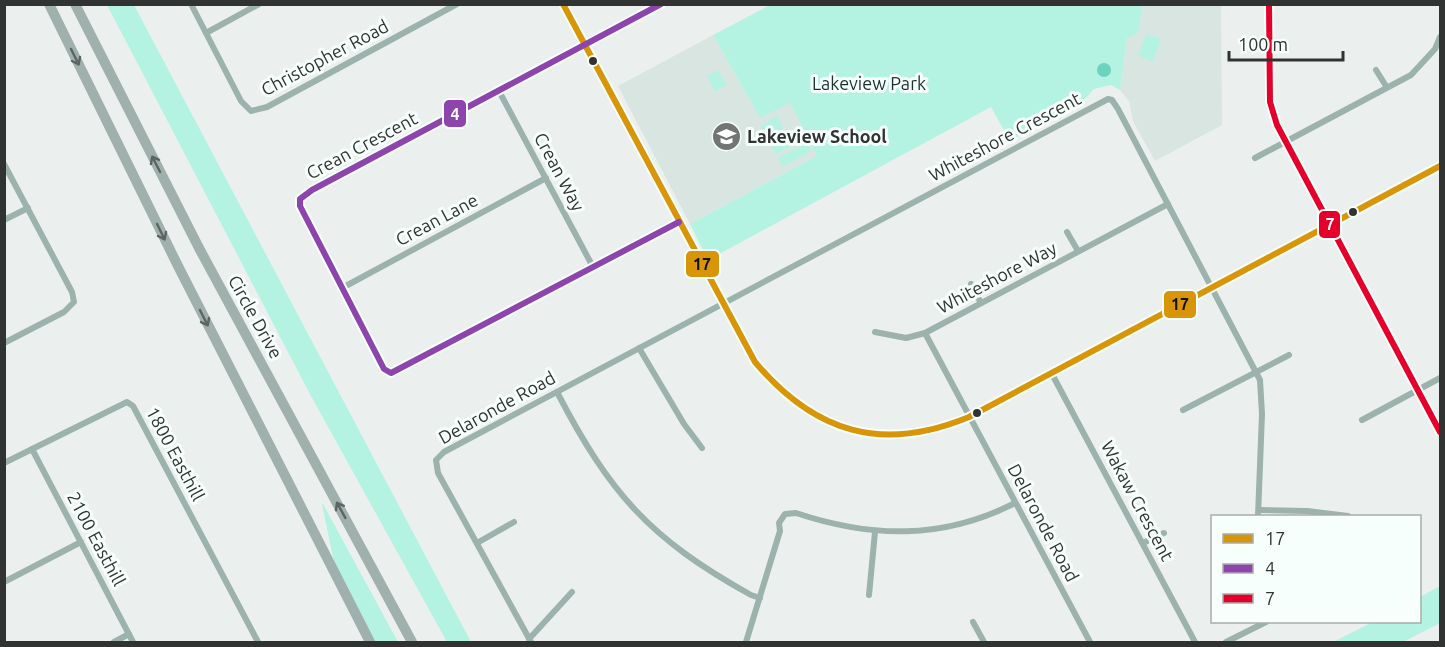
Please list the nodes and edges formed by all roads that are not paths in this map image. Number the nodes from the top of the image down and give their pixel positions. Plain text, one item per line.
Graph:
1 (49, 4) edge
2 (75, 4) edge
3 (191, 4) edge
4 (259, 4) edge
5 (563, 4) edge
6 (661, 4) edge
7 (1269, 4) edge
8 (455, 5) edge
9 (206, 33) junction
10 (1440, 37) edge
11 (584, 44) junction
12 (1376, 70) dead end
13 (1386, 86) junction
14 (499, 91) junction
15 (1285, 141) junction
16 (1255, 158) dead end
17 (4, 164) edge
18 (1440, 166) edge
19 (546, 178) junction
20 (1168, 204) junction
21 (28, 208) junction
22 (4, 220) edge
23 (679, 222) junction
24 (1329, 225) junction
25 (1067, 232) dead end
26 (1078, 251) junction
27 (593, 267) junction
28 (971, 284) dead end
29 (342, 288) junction
30 (1212, 288) junction
31 (723, 303) junction
32 (981, 303) junction
33 (875, 332) dead end
34 (924, 333) junction
35 (4, 343) edge
36 (639, 348) junction
37 (1289, 355) dead end
38 (1257, 372) junction
39 (1052, 374) junction
40 (1440, 378) edge
41 (1418, 390) junction
42 (557, 392) junction
43 (1184, 410) dead end
44 (969, 417) junction
45 (1362, 420) dead end
46 (1440, 432) edge
47 (702, 447) dead end
48 (32, 449) junction
49 (4, 463) edge
50 (1015, 503) junction
51 (1258, 513) edge
52 (1340, 515) edge
53 (514, 522) dead end
54 (875, 532) junction
55 (1164, 533) dead end
56 (81, 542) junction
57 (477, 543) junction
58 (1143, 543) junction
59 (369, 561) junction
60 (333, 575) junction
61 (4, 582) edge
62 (572, 592) dead end
63 (869, 595) dead end
64 (760, 598) junction
65 (973, 622) dead end
66 (1262, 623) edge
67 (129, 634) junction
68 (530, 641) edge
69 (114, 642) edge
70 (133, 642) edge
71 (258, 642) edge
72 (363, 642) edge
73 (370, 642) edge
74 (412, 642) edge
75 (420, 642) edge
76 (746, 642) edge
77 (984, 642) edge
78 (1090, 642) edge
79 (1195, 642) edge
80 (1226, 642) edge

1 -> 60 highway
59 -> 2 highway, Circle Drive
3 - 9 street, Christopher Road
4 - 9 street
5 - 11 street
6 - 11 street, Crean Crescent
7 - 15 street
8 - 9 street, Christopher Road
10 - 13 street
11 - 14 street, Crean Crescent
11 - 23 street
12 - 13 street
13 - 15 street
14 - 19 street, Crean Way
14 - 29 street, Crean Crescent
15 - 16 street
15 - 24 street
17 - 21 street
18 - 24 street
19 - 27 street, Crean Way
19 - 29 street, Crean Lane
20 - 26 street, Whiteshore Way
20 - 30 street, Whiteshore Crescent
20 - 31 street, Whiteshore Crescent
21 - 22 street
21 - 35 street
23 - 27 street, Crean Crescent
23 - 31 street
24 - 30 street
24 - 41 street
25 - 26 street
26 - 32 street, Whiteshore Way
27 - 29 street, Crean Crescent
28 - 32 street
30 - 38 street
30 - 39 street
31 - 36 street, Delaronde Road
31 - 44 street
32 - 34 street, Whiteshore Way
33 - 34 street
34 - 44 street, Whiteshore Way
36 - 42 street, Delaronde Road
36 - 47 street
37 - 38 street
38 - 43 street
38 - 51 street
39 - 44 street
39 - 58 street, Wakaw Crescent
40 - 41 street
41 - 45 street
41 - 46 street
42 - 57 street, Delaronde Road
42 - 64 street
44 - 50 street, Delaronde Road
48 - 49 street, 1800 Easthill
48 - 56 street, 2100 Easthill
48 - 71 street, 1800 Easthill
50 - 54 street
50 - 78 street, Delaronde Road
51 - 52 street
53 - 57 street
54 - 63 street
54 - 64 street
55 - 58 street
56 - 61 street
56 - 67 street, 2100 Easthill
57 - 68 street, Delaronde Road
58 - 79 street, Wakaw Crescent
59 - 74 highway, Circle Drive
59 - 75 highway
60 - 72 highway
60 - 73 highway
62 - 68 street
64 - 76 street
65 - 77 street
66 - 80 street
67 - 69 street
67 - 70 street, 2100 Easthill

